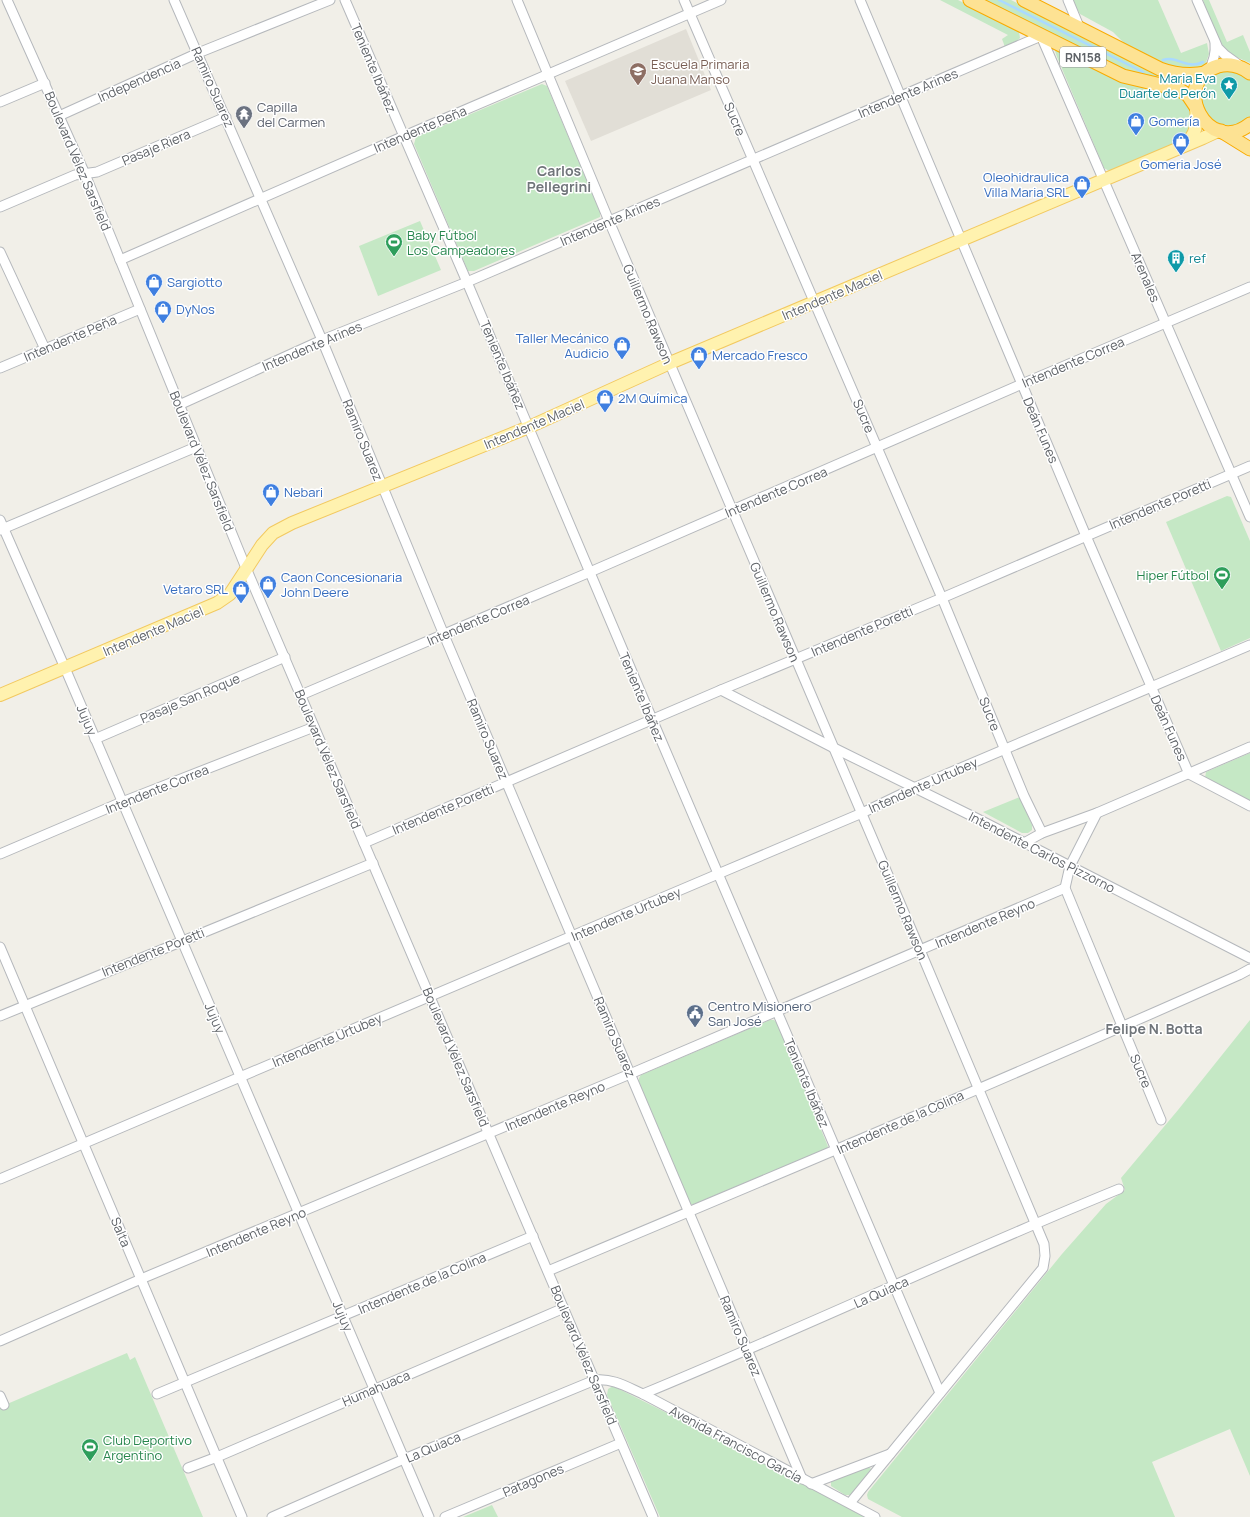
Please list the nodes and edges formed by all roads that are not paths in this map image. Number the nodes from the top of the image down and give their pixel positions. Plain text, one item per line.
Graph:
1 (7, 0) edge
2 (174, 0) edge
3 (330, 0) edge
4 (345, 0) edge
5 (517, 0) edge
6 (684, 0) edge
7 (721, 0) edge
8 (860, 0) edge
9 (970, 0) edge
10 (1024, 0) edge
11 (1068, 0) edge
12 (1197, 0) edge
13 (690, 13) junction
14 (1080, 29) junction
15 (1041, 36) junction
16 (1214, 41) junction
17 (198, 53) junction
18 (1247, 71) edge
19 (1207, 72) junction
20 (548, 74) junction
21 (45, 83) junction
22 (900, 97) junction
23 (0, 102) edge
24 (1196, 108) junction
25 (59, 116) junction
26 (226, 117) junction
27 (1250, 124) edge
28 (1219, 131) junction
29 (404, 136) junction
30 (1183, 146) junction
31 (1250, 149) edge
32 (753, 160) junction
33 (85, 174) junction
34 (1104, 180) junction
35 (261, 199) junction
36 (0, 207) edge
37 (608, 222) junction
38 (961, 240) junction
39 (0, 252) edge
40 (120, 260) junction
41 (467, 282) junction
42 (1250, 287) edge
43 (815, 303) junction
44 (140, 309) junction
45 (1166, 323) junction
46 (322, 340) junction
47 (45, 349) junction
48 (670, 363) junction
49 (0, 368) edge
50 (1022, 384) junction
51 (179, 405) junction
52 (529, 428) junction
53 (196, 447) junction
54 (878, 448) junction
55 (1250, 466) edge
56 (1232, 474) junction
57 (382, 487) junction
58 (732, 510) junction
59 (1250, 517) edge
60 (1, 526) edge
61 (1086, 536) junction
62 (246, 568) junction
63 (590, 572) junction
64 (942, 598) junction
65 (444, 635) junction
66 (1250, 645) edge
67 (285, 657) junction
68 (795, 659) junction
69 (65, 668) junction
70 (1150, 687) junction
71 (720, 690) junction
72 (0, 695) edge
73 (301, 695) junction
74 (652, 720) junction
75 (314, 726) junction
76 (95, 739) junction
77 (1250, 747) edge
78 (834, 748) junction
79 (1005, 749) junction
80 (1189, 774) junction
81 (506, 782) junction
82 (916, 787) junction
83 (122, 802) junction
84 (1250, 806) edge
85 (862, 813) junction
86 (1097, 813) junction
87 (1042, 833) junction
88 (364, 843) junction
89 (1024, 843) junction
90 (0, 854) edge
91 (373, 863) junction
92 (1070, 866) junction
93 (718, 874) junction
94 (1064, 888) junction
95 (572, 936) junction
96 (182, 940) junction
97 (0, 947) edge
98 (920, 950) junction
99 (1250, 958) edge
100 (1250, 969) edge
101 (430, 996) junction
102 (25, 1005) junction
103 (777, 1011) junction
104 (0, 1016) edge
105 (1122, 1027) junction
106 (630, 1074) junction
107 (240, 1077) junction
108 (978, 1088) junction
109 (1161, 1120) dead end
110 (489, 1133) junction
111 (84, 1144) junction
112 (835, 1150) junction
113 (0, 1179) edge
114 (1119, 1189) dead end
115 (688, 1212) junction
116 (299, 1214) junction
117 (1036, 1223) junction
118 (533, 1236) junction
119 (548, 1271) junction
120 (141, 1279) junction
121 (893, 1286) junction
122 (564, 1308) junction
123 (343, 1316) junction
124 (0, 1341) edge
125 (748, 1351) junction
126 (595, 1380) junction
127 (185, 1383) junction
128 (374, 1388) junction
129 (157, 1394) dead end
130 (643, 1394) junction
131 (940, 1394) junction
132 (0, 1396) edge
133 (4, 1405) dead end
134 (621, 1443) junction
135 (891, 1453) junction
136 (217, 1457) junction
137 (404, 1459) junction
138 (188, 1468) dead end
139 (802, 1479) junction
140 (811, 1484) junction
141 (850, 1503) junction
142 (242, 1517) edge
143 (272, 1517) edge
144 (429, 1517) edge
145 (445, 1517) edge
146 (653, 1517) edge
147 (876, 1517) edge

1 - 21 street, Boulevard Vélez Sarsfield
2 - 17 street, Ramiro Suarez
3 - 17 street, Independencia
4 - 29 street, Teniente Ibáñez
5 - 20 street, Guillermo Rawson
6 - 13 street, Sucre
7 - 13 street, Intendente Peña
8 - 22 street, Deán Funes
9 - 15 highway, RN158
10 - 14 highway, RN158
11 - 14 street
12 - 16 street
13 - 20 street, Intendente Peña
13 - 32 street, Sucre
14 - 19 highway, RN158
15 - 22 street, Intendente Arines
15 - 24 highway, RN158
15 - 34 street, Arenales
16 - 18 street
16 - 19 street
17 - 25 street, Independencia
17 - 26 street, Ramiro Suarez
18 - 19 highway, RN158
19 - 24 highway
20 - 29 street, Intendente Peña
20 - 37 street, Guillermo Rawson
21 - 23 street
21 - 25 street, Boulevard Vélez Sarsfield
22 - 32 street, Intendente Arines
22 - 38 street, Deán Funes
24 - 28 highway, RN158
24 - 30 main road, Intendente Maciel
25 - 33 street, Boulevard Vélez Sarsfield
26 - 33 street, Pasaje Riera
26 - 35 street, Ramiro Suarez
27 - 28 highway
28 - 30 main road, Intendente Maciel
28 - 31 highway, RN158
29 - 35 street, Intendente Peña
29 - 41 street, Teniente Ibáñez
30 - 34 main road, Intendente Maciel
32 - 37 street, Intendente Arines
32 - 43 street, Sucre
33 - 36 street
33 - 40 street, Boulevard Vélez Sarsfield
34 - 38 main road, Intendente Maciel
34 - 45 street, Arenales
35 - 40 street, Intendente Peña
35 - 46 street, Ramiro Suarez
37 - 41 street, Intendente Arines
37 - 48 street, Guillermo Rawson
38 - 43 main road, Intendente Maciel
38 - 50 street, Deán Funes
39 - 47 street
40 - 44 street, Boulevard Vélez Sarsfield
41 - 46 street, Intendente Arines
41 - 52 street, Teniente Ibáñez
42 - 45 street, Intendente Correa
43 - 48 main road, Intendente Maciel
43 - 54 street, Sucre
44 - 47 street, Intendente Peña
44 - 51 street, Boulevard Vélez Sarsfield
45 - 50 street, Intendente Correa
45 - 56 street, Arenales
46 - 51 street, Intendente Arines
46 - 57 street, Ramiro Suarez
47 - 49 street, Intendente Peña
48 - 52 main road, Intendente Maciel
48 - 58 street, Guillermo Rawson
50 - 54 street, Intendente Correa
50 - 61 street, Deán Funes
51 - 53 street, Boulevard Vélez Sarsfield
52 - 57 main road, Intendente Maciel
52 - 63 street, Teniente Ibáñez
53 - 60 street
53 - 62 street, Boulevard Vélez Sarsfield
54 - 58 street, Intendente Correa
54 - 64 street, Sucre
55 - 56 street, Intendente Poretti
56 - 59 street, Arenales
56 - 61 street, Intendente Poretti
57 - 62 main road, Intendente Maciel
57 - 65 street, Ramiro Suarez
58 - 63 street, Intendente Correa
58 - 68 street, Guillermo Rawson
60 - 69 street, Jujuy
61 - 64 street, Intendente Poretti
61 - 70 street, Deán Funes
62 - 67 street, Boulevard Vélez Sarsfield
62 - 69 main road, Intendente Maciel
63 - 65 street, Intendente Correa
63 - 74 street, Teniente Ibáñez
64 - 68 street, Intendente Poretti
64 - 79 street, Sucre
65 - 73 street, Intendente Correa
65 - 81 street, Ramiro Suarez
66 - 70 street, Intendente Urtubey
67 - 73 street, Boulevard Vélez Sarsfield
67 - 76 street, Pasaje San Roque
68 - 71 street, Intendente Poretti
68 - 78 street, Guillermo Rawson
69 - 72 main road, Intendente Maciel
69 - 76 street, Jujuy
70 - 79 street, Intendente Urtubey
70 - 80 street, Deán Funes
71 - 74 street, Intendente Poretti
71 - 78 street, Intendente Carlos Pizzorno
73 - 75 street, Boulevard Vélez Sarsfield
74 - 81 street, Intendente Poretti
74 - 93 street, Teniente Ibáñez
75 - 83 street, Intendente Correa
75 - 88 street, Boulevard Vélez Sarsfield
76 - 83 street, Jujuy
77 - 80 street
78 - 82 street, Intendente Carlos Pizzorno
78 - 85 street, Guillermo Rawson
79 - 82 street, Intendente Urtubey
79 - 87 street, Sucre
80 - 84 street, Deán Funes
80 - 86 street
81 - 88 street, Intendente Poretti
81 - 95 street, Ramiro Suarez
82 - 85 street, Intendente Urtubey
82 - 89 street, Intendente Carlos Pizzorno
83 - 90 street, Intendente Correa
83 - 96 street, Jujuy
85 - 93 street, Intendente Urtubey
85 - 98 street, Guillermo Rawson
86 - 87 street
86 - 92 street
87 - 89 street
88 - 91 street, Boulevard Vélez Sarsfield
89 - 92 street, Intendente Carlos Pizzorno
91 - 96 street, Intendente Poretti
91 - 101 street, Boulevard Vélez Sarsfield
92 - 94 street
92 - 99 street, Intendente Carlos Pizzorno
93 - 95 street, Intendente Urtubey
93 - 103 street, Teniente Ibáñez
94 - 98 street, Intendente Reyno
94 - 105 street, Sucre
95 - 101 street, Intendente Urtubey
95 - 106 street, Ramiro Suarez
96 - 102 street, Intendente Poretti
96 - 107 street, Jujuy
97 - 102 street, Salta
98 - 103 street, Intendente Reyno
98 - 108 street, Guillermo Rawson
100 - 105 street, Intendente de la Colina
101 - 107 street, Intendente Urtubey
101 - 110 street, Boulevard Vélez Sarsfield
102 - 104 street, Intendente Poretti
102 - 111 street, Salta
103 - 106 street, Intendente Reyno
103 - 112 street, Teniente Ibáñez
105 - 108 street, Intendente de la Colina
105 - 109 street, Sucre
106 - 110 street, Intendente Reyno
106 - 115 street, Ramiro Suarez
107 - 111 street, Intendente Urtubey
107 - 116 street, Jujuy
108 - 112 street, Intendente de la Colina
108 - 117 street, Guillermo Rawson
110 - 116 street, Intendente Reyno
110 - 118 street, Boulevard Vélez Sarsfield
111 - 113 street, Intendente Urtubey
111 - 120 street, Salta
112 - 115 street, Intendente de la Colina
112 - 121 street, Teniente Ibáñez
114 - 117 street, La Quiaca
115 - 119 street, Intendente de la Colina
115 - 125 street, Ramiro Suarez
116 - 120 street, Intendente Reyno
116 - 123 street, Jujuy
117 - 121 street, La Quiaca
117 - 131 street, Guillermo Rawson
118 - 119 street, Boulevard Vélez Sarsfield
118 - 123 street, Intendente de la Colina
119 - 122 street, Boulevard Vélez Sarsfield
120 - 124 street, Intendente Reyno
120 - 127 street, Salta
121 - 125 street, La Quiaca
121 - 131 street, Teniente Ibáñez
122 - 126 street, Boulevard Vélez Sarsfield
122 - 128 street, Humahuaca
123 - 127 street, Intendente de la Colina
123 - 128 street, Jujuy
125 - 130 street, La Quiaca
125 - 139 street, Ramiro Suarez
126 - 130 street, Avenida Francisco García
126 - 134 street, Boulevard Vélez Sarsfield
126 - 137 street, La Quiaca
127 - 129 street, Intendente de la Colina
127 - 136 street, Salta
128 - 136 street, Humahuaca
128 - 137 street, Jujuy
130 - 139 street, Avenida Francisco García
131 - 135 street, Guillermo Rawson
132 - 133 street
134 - 145 street, Patagones
134 - 146 street, Boulevard Vélez Sarsfield
135 - 140 street
135 - 141 street, Guillermo Rawson
136 - 138 street, Humahuaca
136 - 142 street, Salta
137 - 143 street, La Quiaca
137 - 144 street, Jujuy
139 - 140 street, Avenida Francisco García
140 - 141 street, Avenida Francisco García
141 - 147 street, Avenida Francisco García

